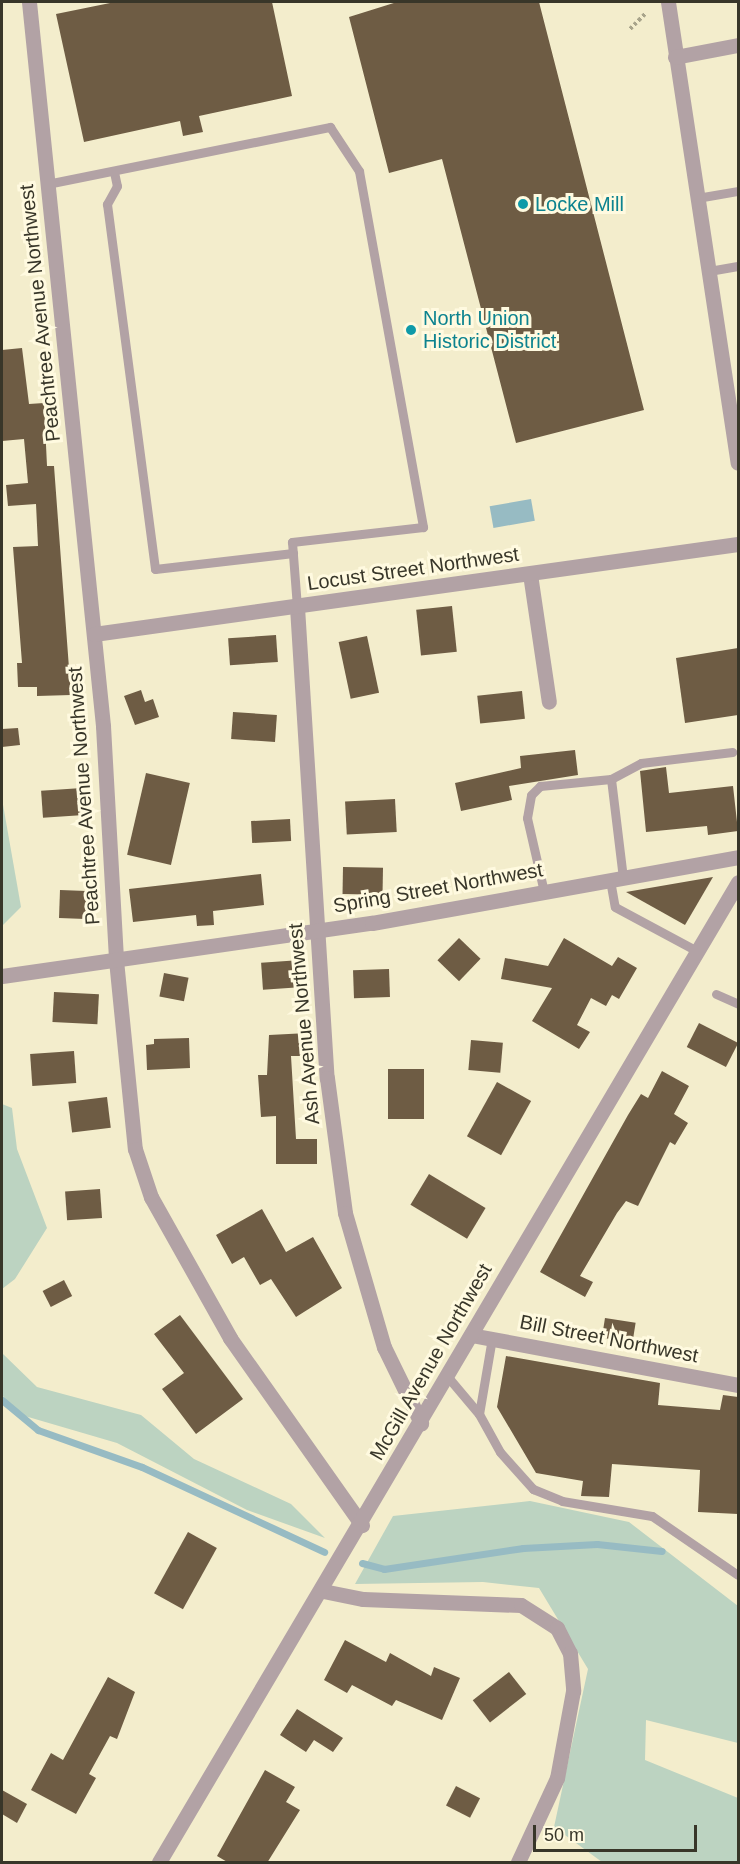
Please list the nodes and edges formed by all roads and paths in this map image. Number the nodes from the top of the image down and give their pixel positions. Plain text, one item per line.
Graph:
1 (28, 2) edge
2 (668, 2) edge
3 (646, 13) dead end
4 (630, 29) dead end
5 (738, 45) edge
6 (675, 57) junction
7 (114, 172) junction
8 (48, 184) junction
9 (738, 191) edge
10 (697, 198) junction
11 (738, 266) edge
12 (709, 271) junction
13 (737, 444) edge
14 (738, 463) edge
15 (738, 544) edge
16 (293, 553) junction
17 (530, 574) junction
18 (297, 607) junction
19 (94, 634) junction
20 (549, 702) dead end
21 (732, 752) dead end
22 (610, 779) junction
23 (738, 857) edge
24 (617, 879) junction
25 (738, 882) edge
26 (543, 892) junction
27 (317, 930) junction
28 (697, 951) junction
29 (116, 960) junction
30 (2, 976) edge
31 (716, 994) dead end
32 (738, 1004) edge
33 (471, 1335) junction
34 (492, 1338) junction
35 (447, 1376) junction
36 (738, 1385) edge
37 (479, 1414) junction
38 (421, 1423) junction
39 (362, 1525) junction
40 (738, 1575) edge
41 (323, 1592) junction
42 (159, 1863) edge
43 (518, 1863) edge

1 - 8 street, Peachtree Avenue Northwest
2 - 6 street
3 - 4 path
5 - 6 street
6 - 10 street
7 - 8 lane
7 - 16 lane
7 - 16 lane
8 - 19 street, Peachtree Avenue Northwest
9 - 10 lane
10 - 12 street
11 - 12 lane
12 - 13 street
13 - 14 street
15 - 17 street, Locust Street Northwest
16 - 18 lane
17 - 18 street, Locust Street Northwest
17 - 20 street
18 - 19 street, Locust Street Northwest
18 - 27 street, Ash Avenue Northwest
19 - 29 street, Peachtree Avenue Northwest
21 - 22 lane
22 - 24 lane
22 - 26 lane
23 - 24 street, Spring Street Northwest
24 - 26 street, Spring Street Northwest
24 - 28 lane
25 - 28 street, McGill Avenue Northwest
26 - 27 street, Spring Street Northwest
27 - 29 street, Spring Street Northwest
27 - 38 street, Ash Avenue Northwest
28 - 33 street, McGill Avenue Northwest
29 - 30 street, Spring Street Northwest
29 - 39 street, Peachtree Avenue Northwest
31 - 32 lane
33 - 34 street, Bill Street Northwest
33 - 35 street, McGill Avenue Northwest
34 - 36 street, Bill Street Northwest
34 - 37 lane
35 - 37 lane
35 - 38 street, McGill Avenue Northwest
37 - 40 lane
38 - 39 street, McGill Avenue Northwest
39 - 41 street, McGill Avenue Northwest
41 - 42 street, McGill Avenue Northwest
41 - 43 street

